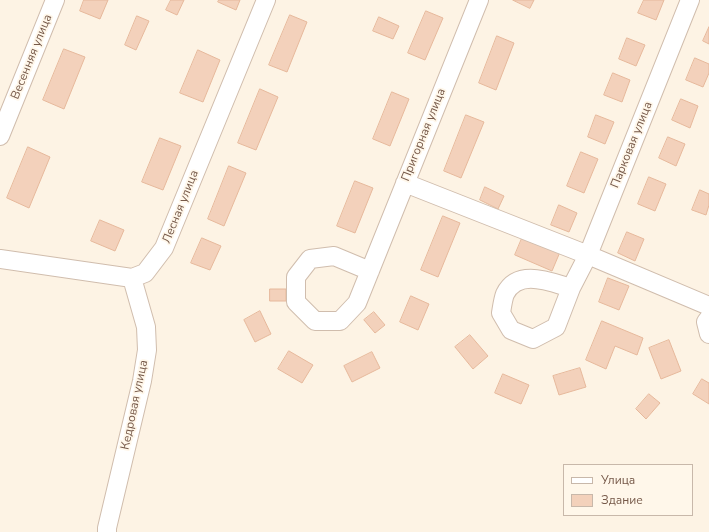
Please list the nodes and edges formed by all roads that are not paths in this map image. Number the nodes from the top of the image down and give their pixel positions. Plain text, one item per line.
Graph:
1 (55, 0) edge
2 (266, 0) edge
3 (479, 0) edge
4 (690, 0) edge
5 (0, 136) edge
6 (405, 183) junction
7 (588, 255) junction
8 (0, 259) edge
9 (370, 271) dead end
10 (132, 278) junction
11 (571, 288) dead end
12 (709, 306) edge
13 (709, 318) edge
14 (709, 334) edge
15 (107, 532) edge

1 - 5 street, Весенняя улица
2 - 10 street, Лесная улица
3 - 6 street, Пригорная улица
4 - 7 street, Парковая улица
6 - 7 street
6 - 9 street, Пригорная улица
7 - 11 street, Парковая улица
7 - 12 street
8 - 10 street
10 - 15 street, Кедровая улица
13 - 14 street

